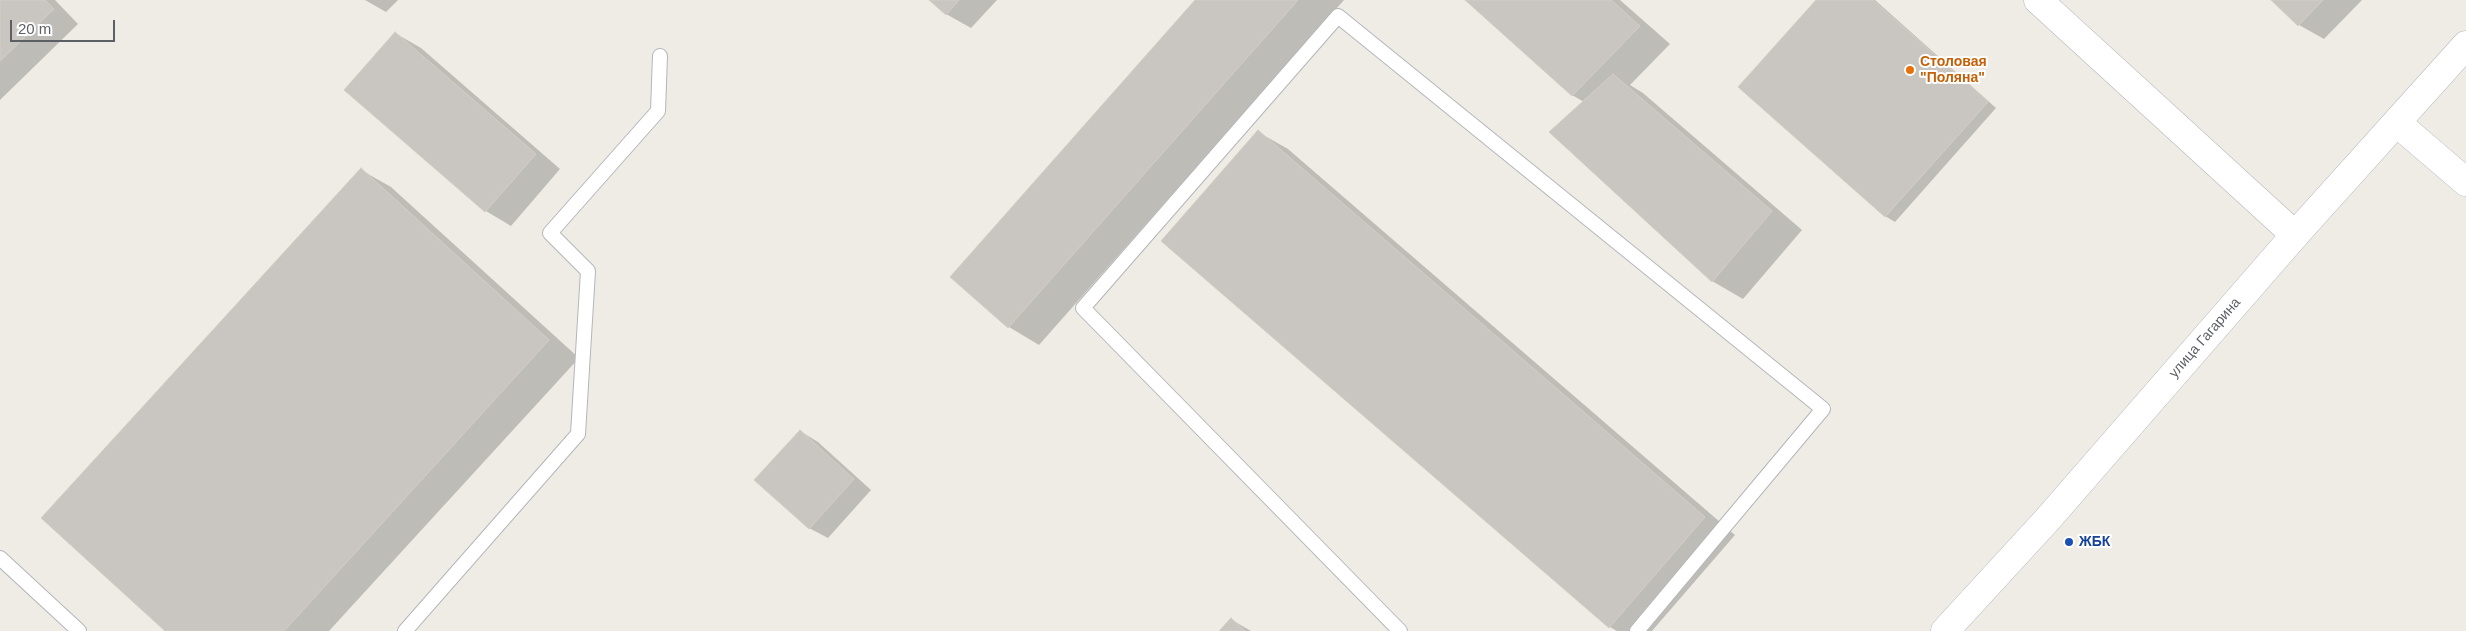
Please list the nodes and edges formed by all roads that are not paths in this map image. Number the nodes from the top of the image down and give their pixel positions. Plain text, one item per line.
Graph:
1 (2038, 0) edge
2 (2466, 45) edge
3 (660, 56) dead end
4 (2397, 123) junction
5 (2466, 182) edge
6 (2295, 235) junction
7 (0, 558) edge
8 (79, 631) edge
9 (405, 631) edge
10 (1400, 631) edge
11 (1637, 631) edge
12 (1945, 631) edge

1 - 6 main road
2 - 4 main road, улица Гагарина
3 - 9 lane
4 - 5 main road
4 - 6 main road, улица Гагарина
6 - 12 main road, улица Гагарина
7 - 8 lane
10 - 11 lane

